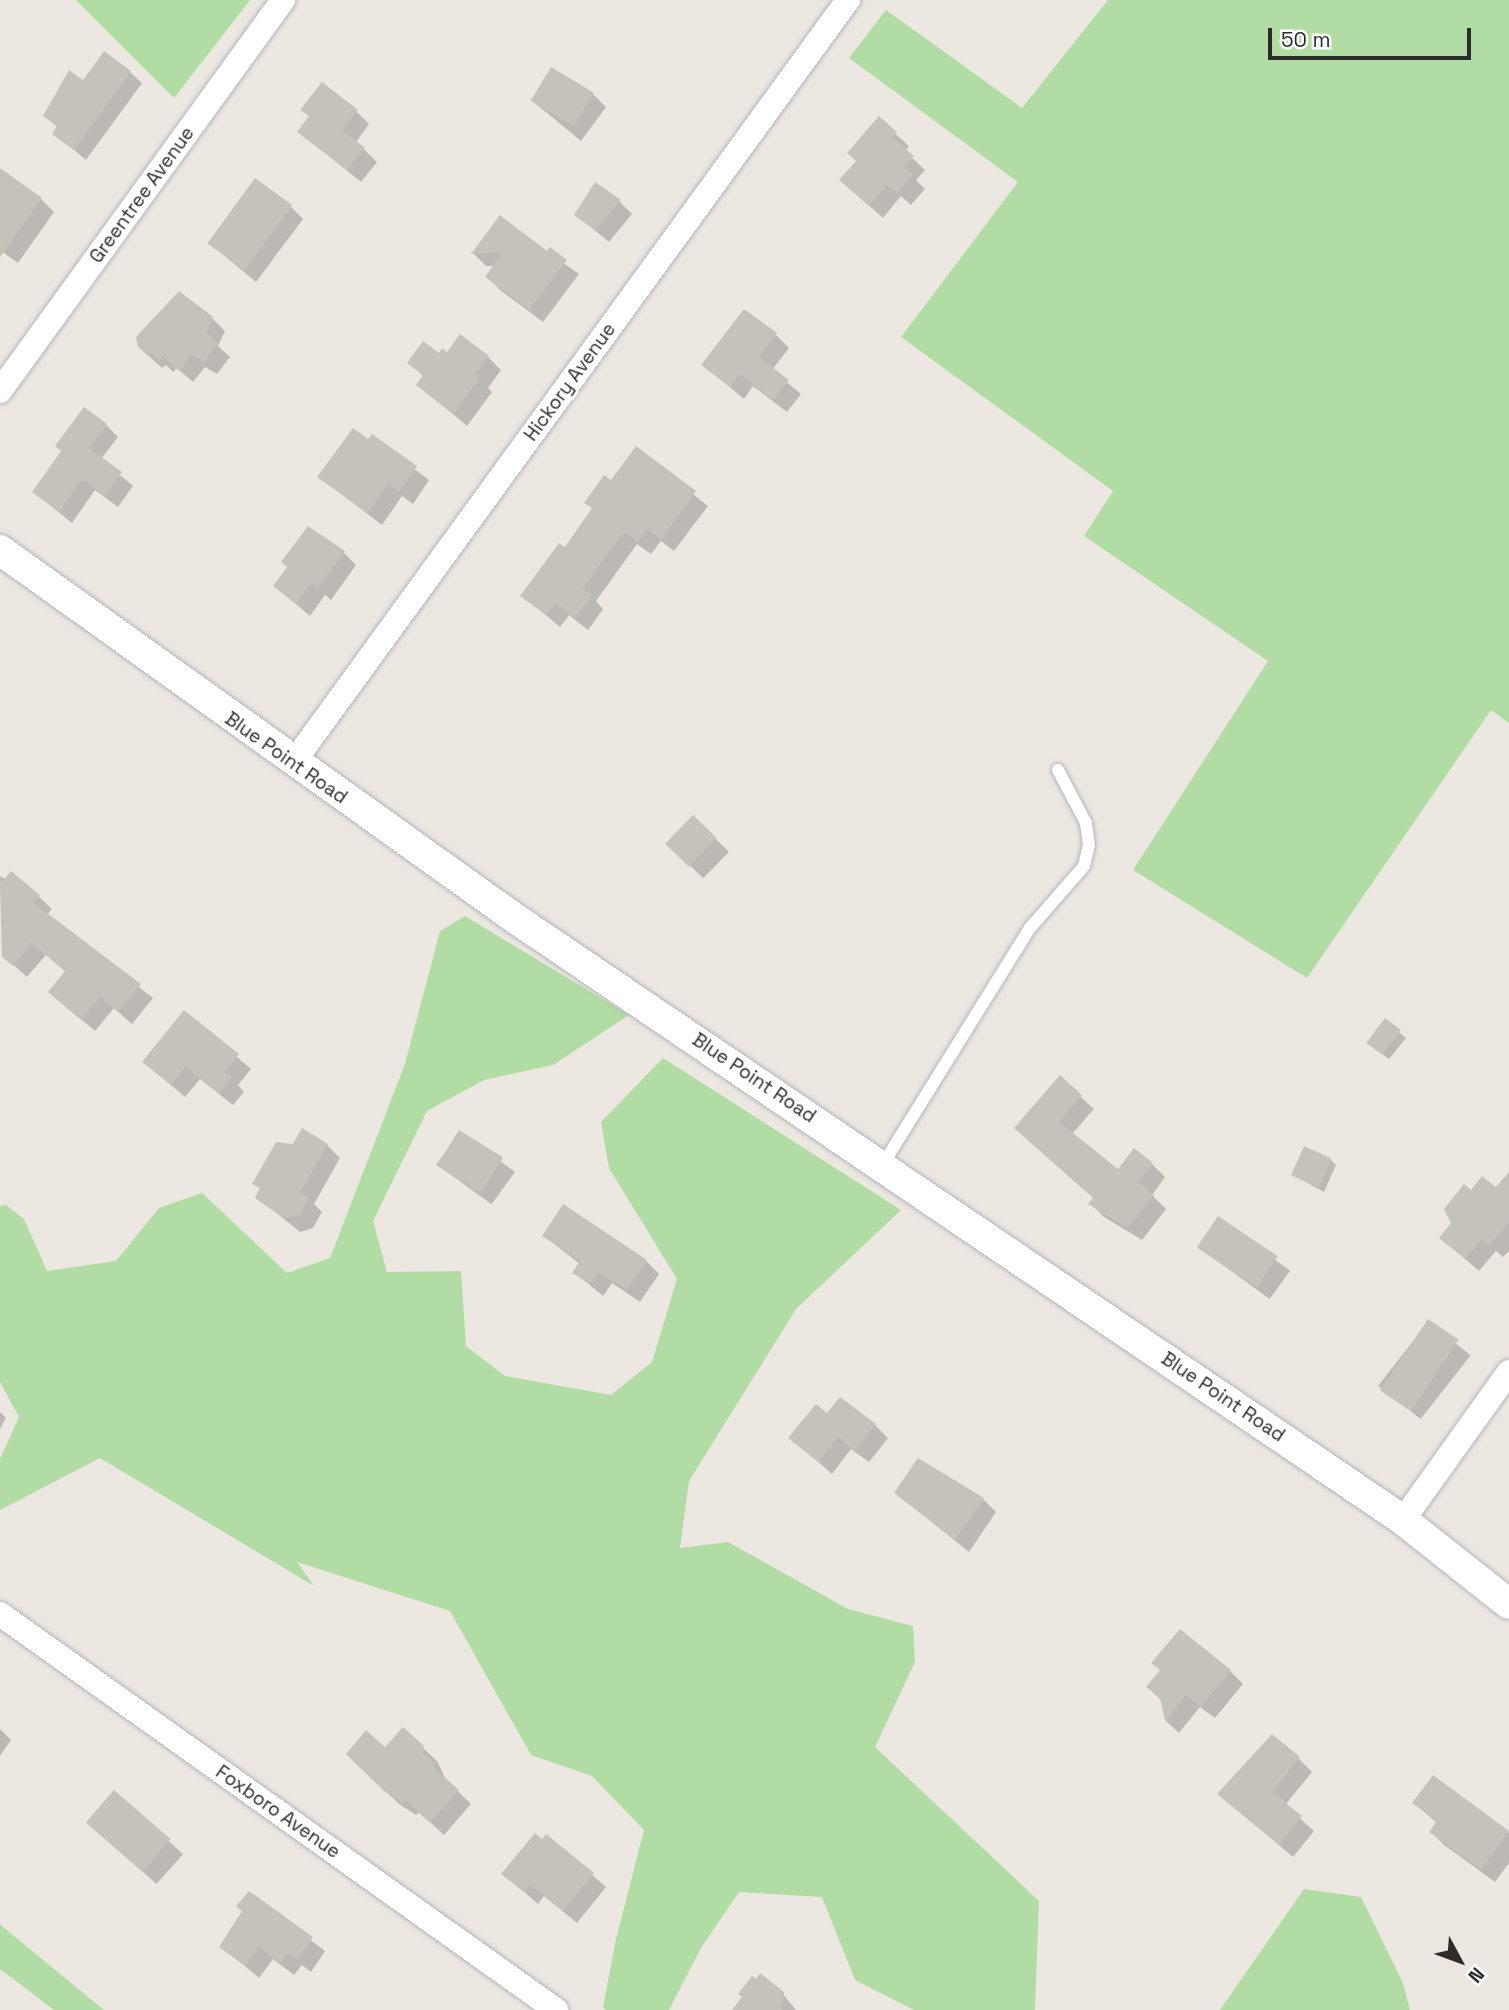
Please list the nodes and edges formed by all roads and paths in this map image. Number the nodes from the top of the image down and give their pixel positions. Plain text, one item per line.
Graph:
1 (283, 0) edge
2 (848, 0) edge
3 (0, 391) edge
4 (0, 550) edge
5 (293, 763) junction
6 (1058, 770) dead end
7 (883, 1164) junction
8 (1509, 1372) edge
9 (1403, 1520) junction
10 (1509, 1604) edge
11 (0, 1615) edge
12 (556, 2010) edge

1 - 3 street, Greentree Avenue
2 - 5 street, Hickory Avenue
4 - 5 street, Blue Point Road
5 - 7 street, Blue Point Road
6 - 7 lane
7 - 9 street, Blue Point Road
8 - 9 street
9 - 10 street, Blue Point Road
11 - 12 street, Foxboro Avenue

